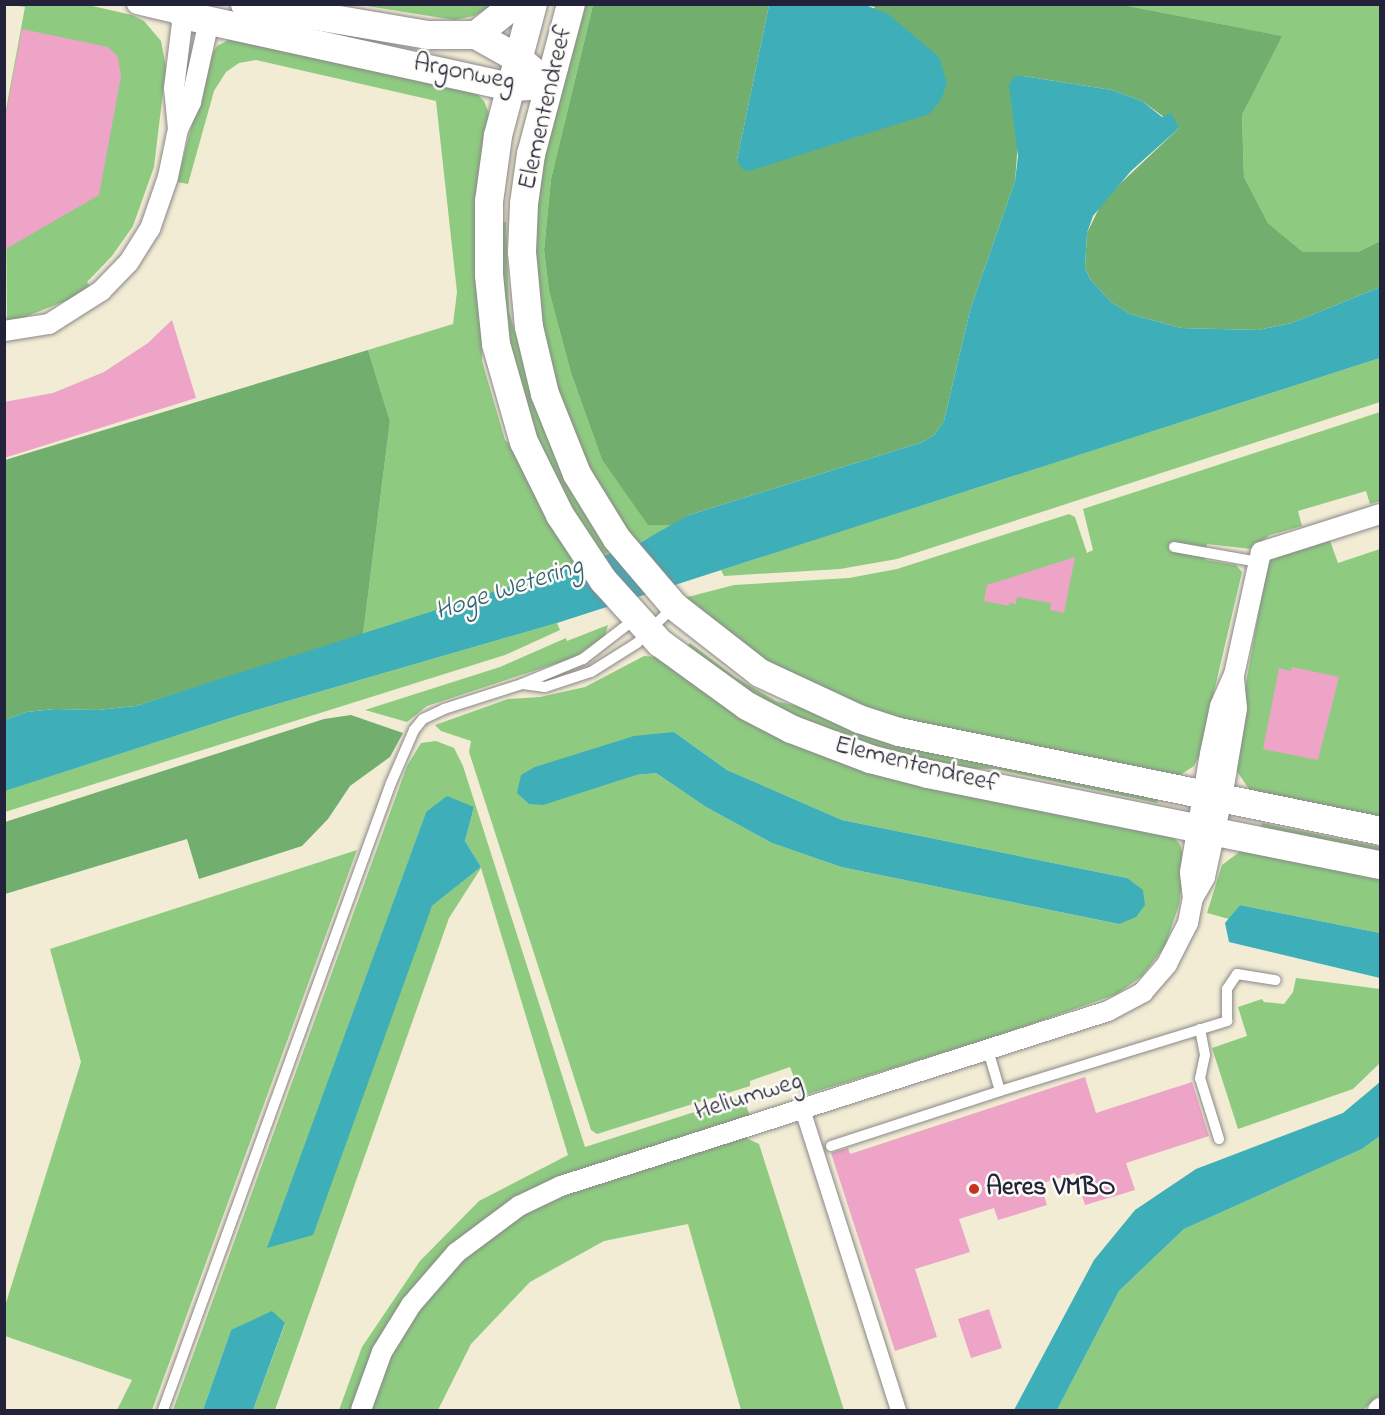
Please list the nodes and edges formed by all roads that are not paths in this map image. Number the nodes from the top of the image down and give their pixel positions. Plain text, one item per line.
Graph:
1 (137, 4) edge
2 (245, 4) edge
3 (515, 4) edge
4 (533, 4) edge
5 (571, 4) edge
6 (279, 8) edge
7 (197, 11) edge
8 (476, 35) junction
9 (519, 58) junction
10 (548, 85) junction
11 (511, 87) junction
12 (178, 129) junction
13 (4, 331) edge
14 (1380, 514) edge
15 (1174, 547) dead end
16 (1258, 562) junction
17 (674, 606) junction
18 (642, 625) junction
19 (522, 684) junction
20 (1212, 797) junction
21 (1206, 830) junction
22 (1380, 831) edge
23 (1380, 865) edge
24 (1276, 980) dead end
25 (1200, 1029) junction
26 (988, 1050) junction
27 (1000, 1091) junction
28 (802, 1109) junction
29 (1219, 1139) dead end
30 (831, 1146) dead end
31 (163, 1410) edge
32 (361, 1410) edge
33 (898, 1410) edge

1 - 7 street, Argonweg
2 - 6 main road, Argonweg
3 - 8 main road
4 - 9 main road, Elementendreef
5 - 10 main road, Elementendreef
6 - 8 main road, Argonweg
7 - 11 main road, Argonweg
7 - 12 street
7 - 12 street
8 - 9 main road, Argonweg
9 - 10 main road, Argonweg
9 - 11 main road, Elementendreef
10 - 11 main road, Argonweg
10 - 17 main road, Elementendreef
11 - 18 main road, Elementendreef
12 - 13 street
14 - 16 street
15 - 16 lane
16 - 20 street, Heliumweg
17 - 18 lane
17 - 20 main road, Elementendreef
18 - 19 lane
18 - 19 lane
18 - 21 main road, Elementendreef
19 - 31 lane
20 - 21 street, Heliumweg
20 - 22 main road, Elementendreef
21 - 23 main road, Elementendreef
21 - 26 street, Heliumweg
24 - 25 lane
25 - 27 lane
25 - 29 lane
26 - 27 lane
26 - 28 street, Heliumweg
27 - 30 lane
28 - 32 street, Heliumweg
28 - 33 street

